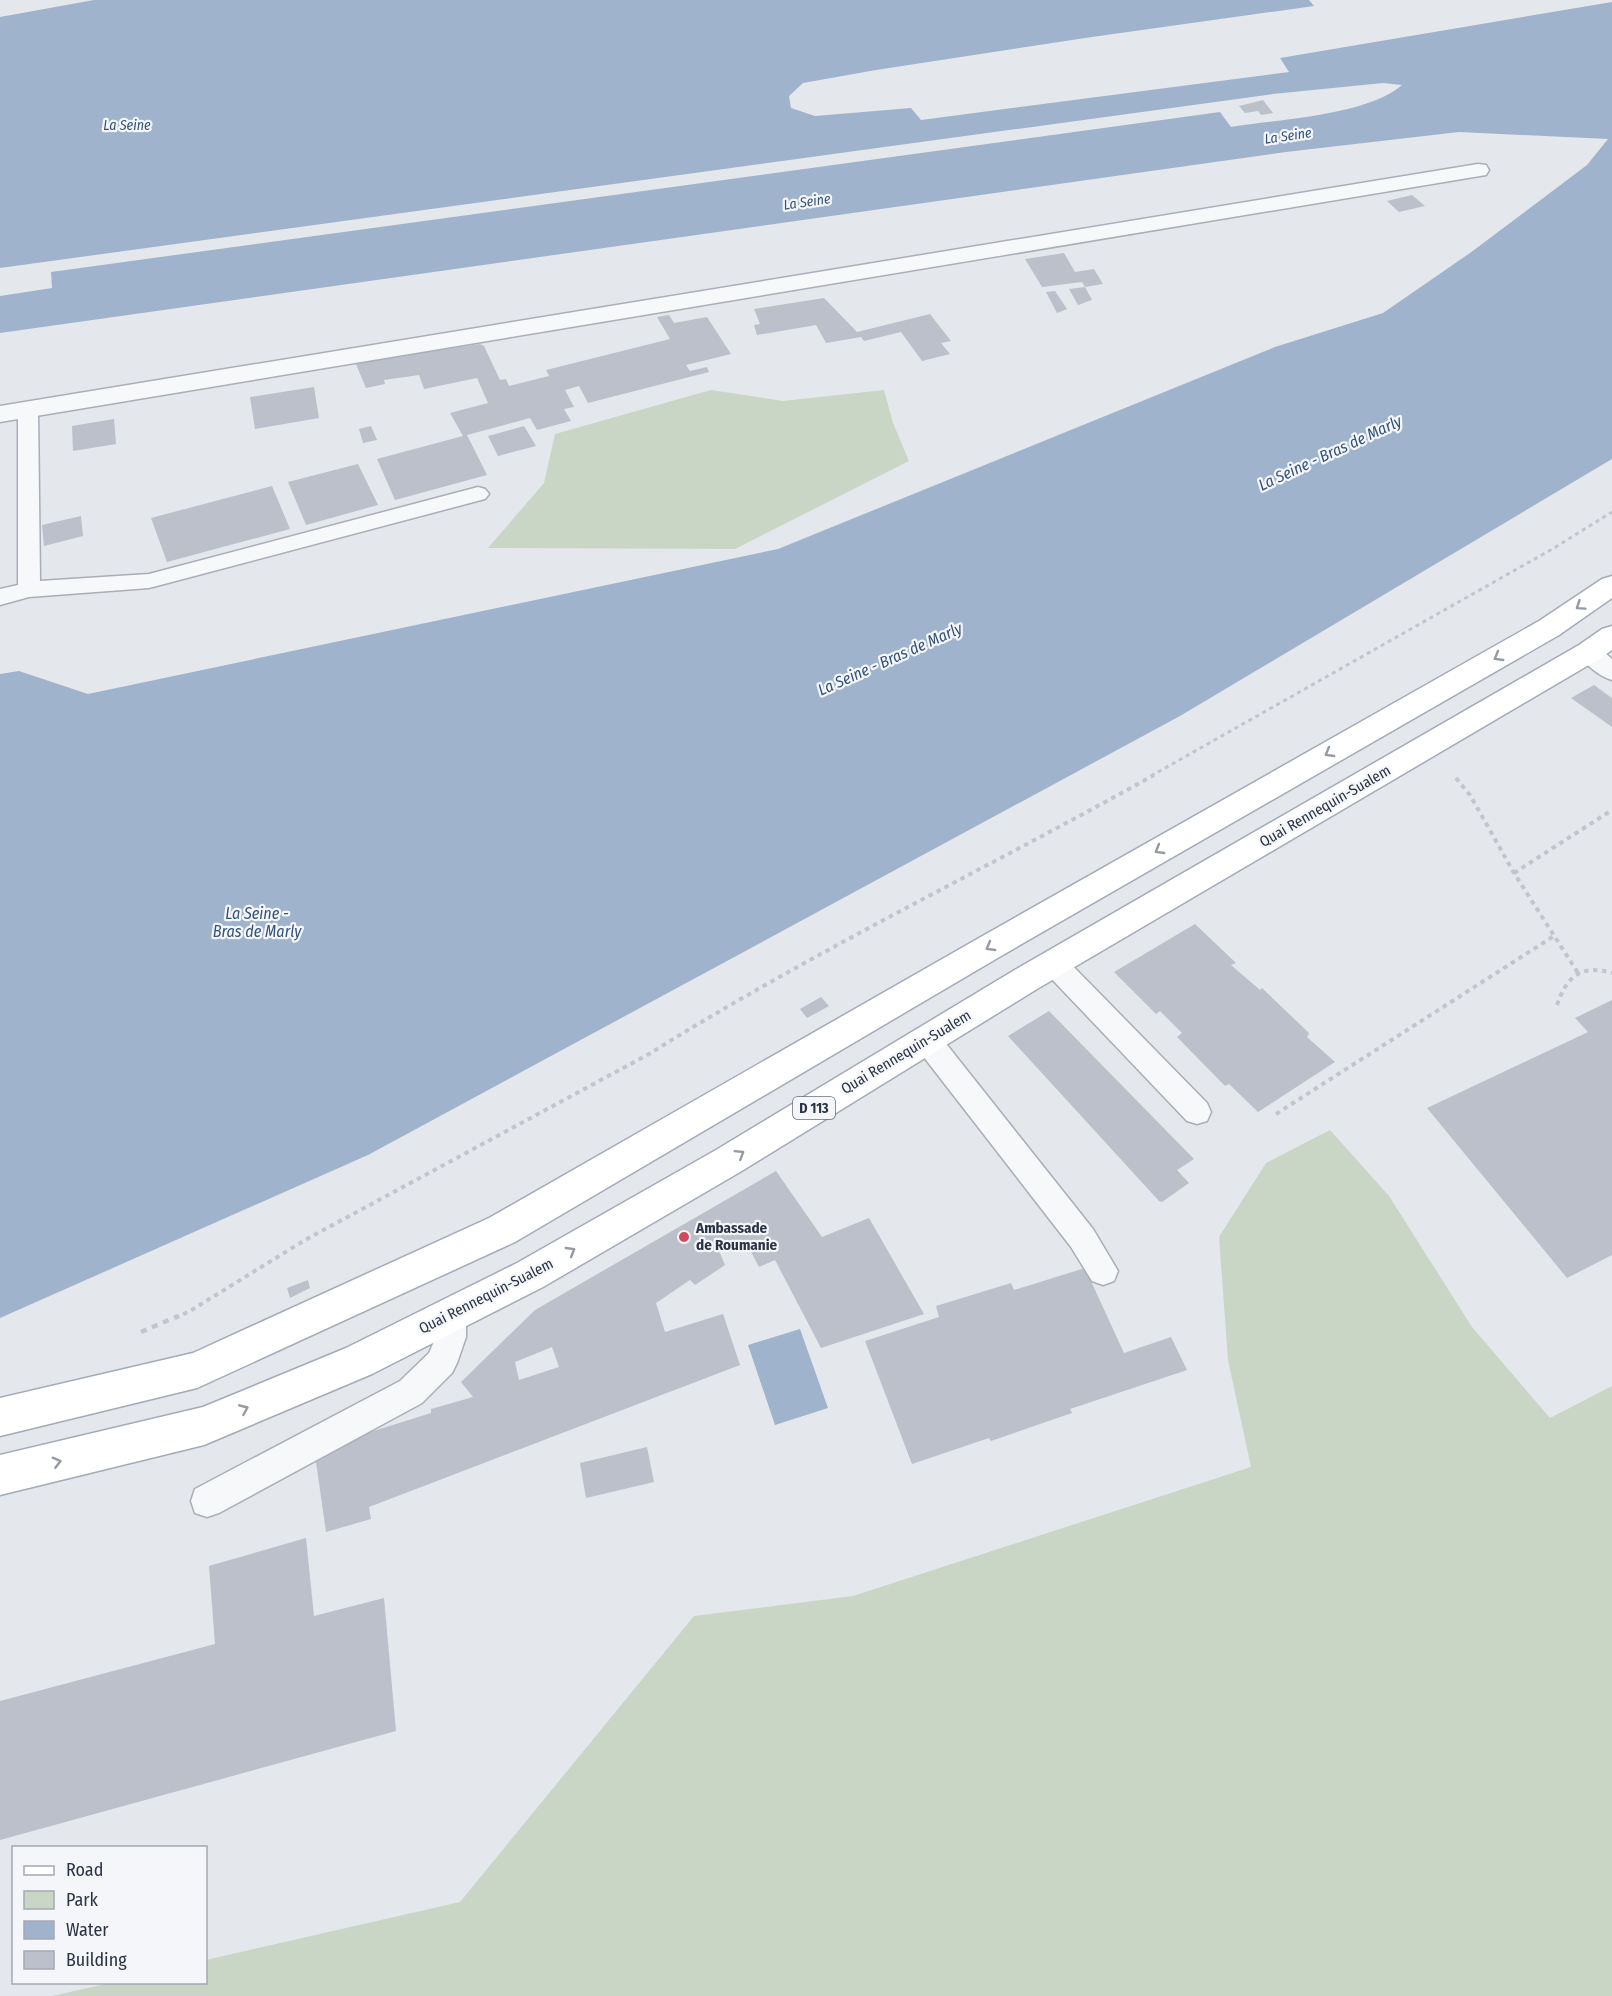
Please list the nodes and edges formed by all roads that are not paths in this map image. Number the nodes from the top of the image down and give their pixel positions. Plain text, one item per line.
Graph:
1 (1478, 170) dead end
2 (28, 409) junction
3 (0, 414) edge
4 (478, 494) dead end
5 (1612, 585) edge
6 (28, 589) junction
7 (0, 597) edge
8 (1604, 653) edge
9 (1053, 964) junction
10 (926, 1039) junction
11 (1197, 1112) dead end
12 (1103, 1271) dead end
13 (451, 1314) junction
14 (0, 1417) edge
15 (0, 1475) edge
16 (207, 1501) dead end

1 - 2 street
2 - 3 street
2 - 6 lane
4 - 6 lane
5 -> 14 main road
6 - 7 lane
8 - 9 main road, Quai Rennequin-Sualem / D 113
9 - 10 main road, Quai Rennequin-Sualem / D 113
9 - 11 lane
10 - 12 lane
13 -> 10 main road, Quai Rennequin-Sualem / D 113
15 -> 13 main road, Quai Rennequin-Sualem / D 113
13 - 16 lane

